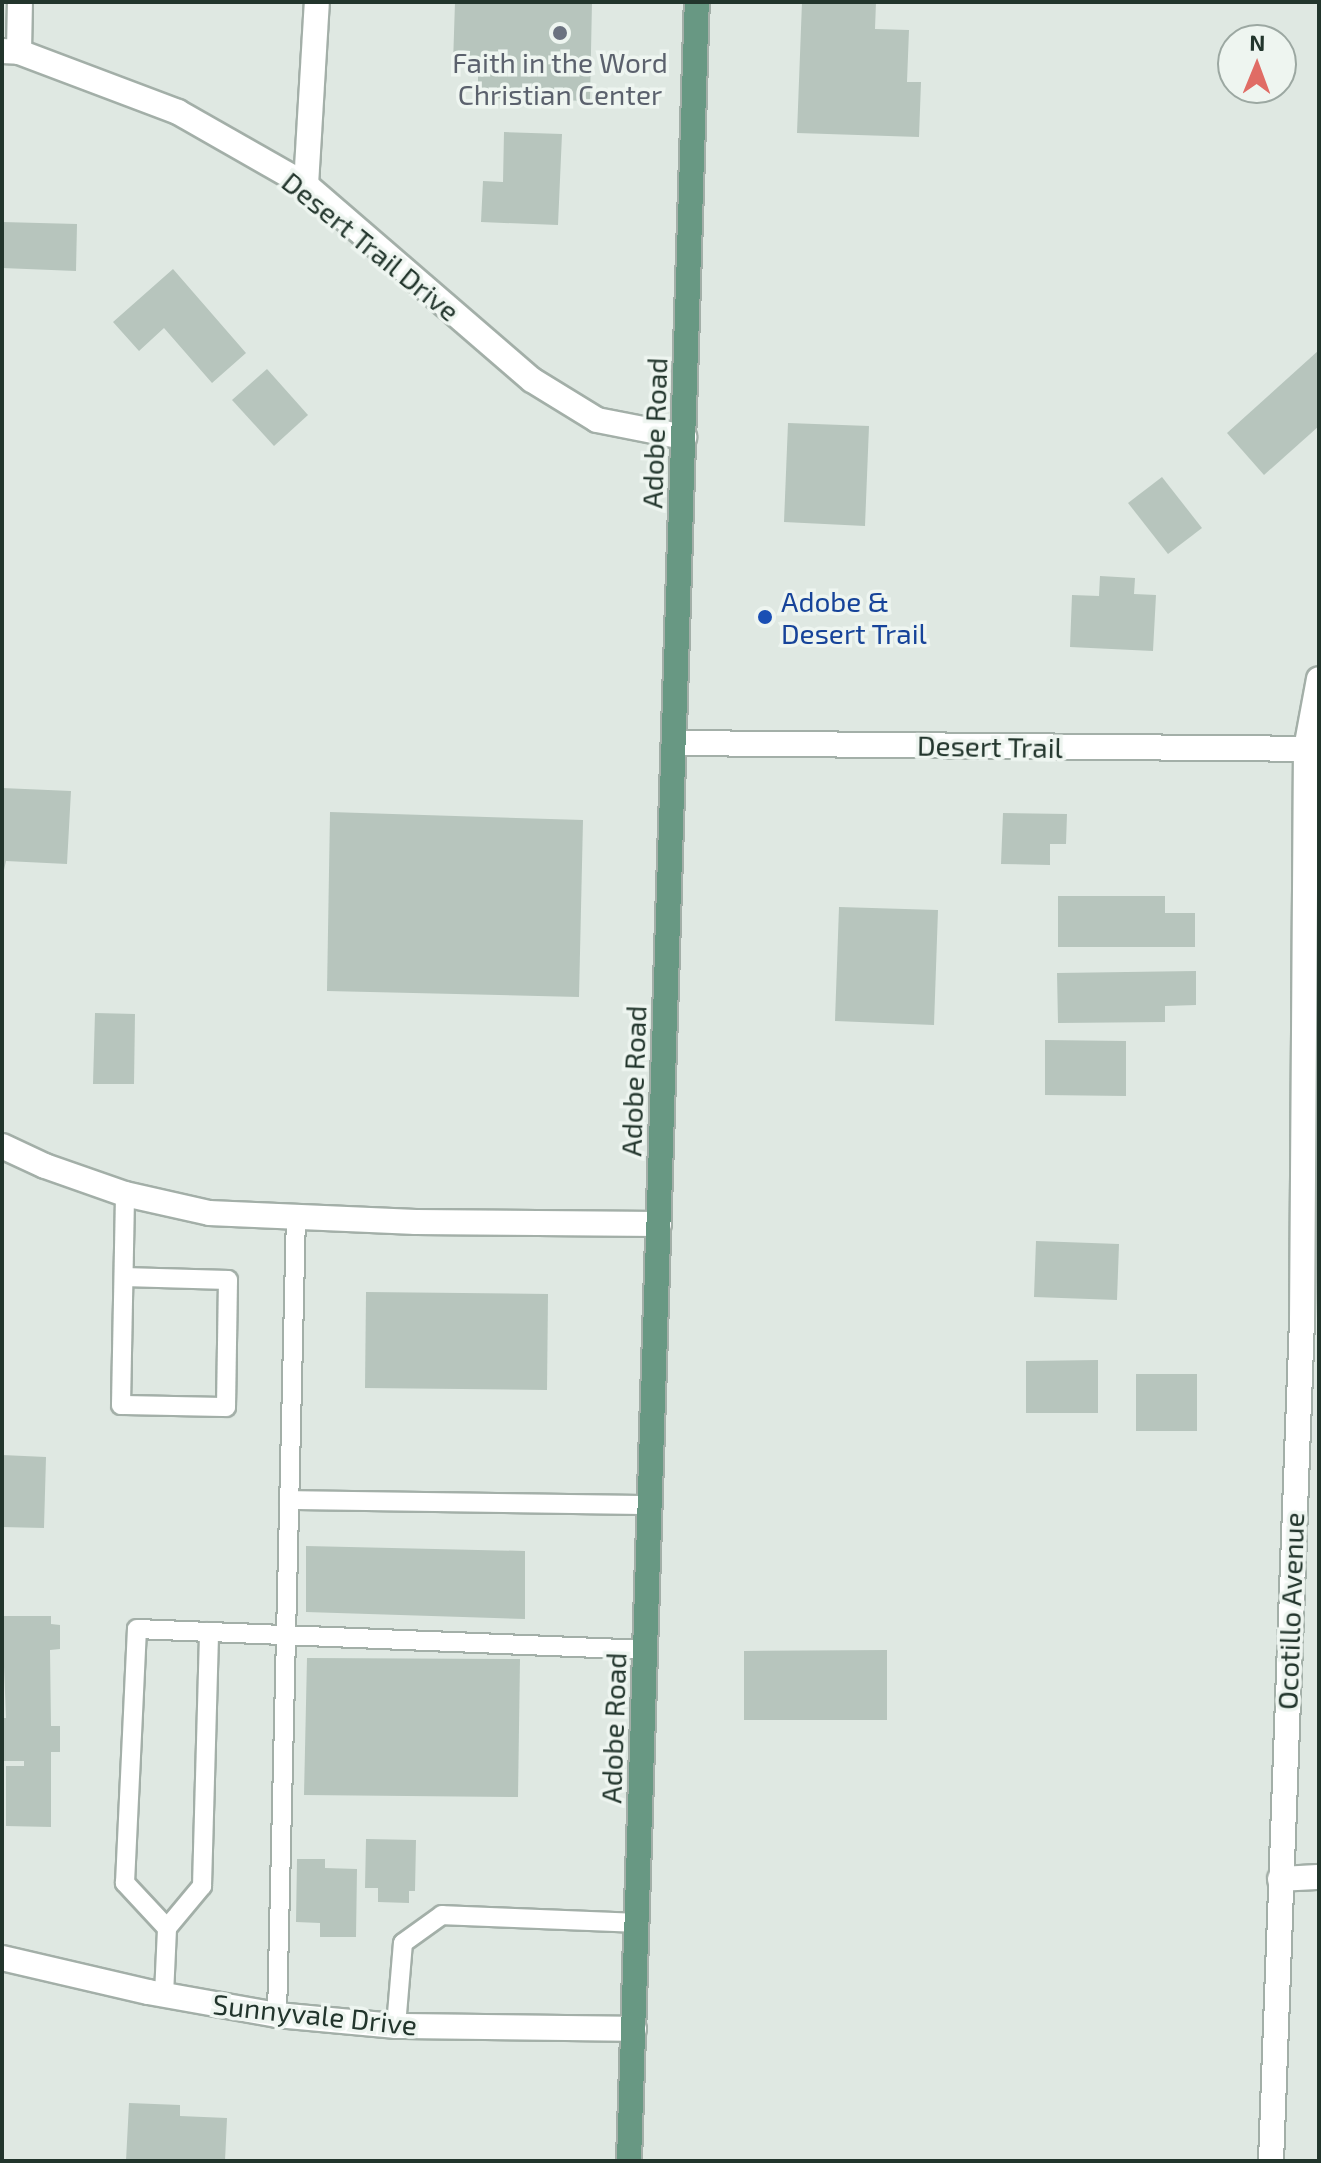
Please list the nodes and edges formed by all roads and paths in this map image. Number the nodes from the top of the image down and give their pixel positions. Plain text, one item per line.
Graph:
1 (20, 2) edge
2 (317, 2) edge
3 (697, 2) edge
4 (10, 52) edge
5 (306, 185) junction
6 (684, 437) junction
7 (1319, 679) edge
8 (674, 743) junction
9 (1312, 749) edge
10 (2, 1146) edge
11 (125, 1194) junction
12 (296, 1217) junction
13 (659, 1224) junction
14 (124, 1277) junction
15 (1310, 1320) edge
16 (289, 1500) junction
17 (650, 1505) junction
18 (209, 1632) junction
19 (286, 1635) junction
20 (646, 1650) junction
21 (1319, 1877) edge
22 (1280, 1879) junction
23 (637, 1923) junction
24 (167, 1928) junction
25 (2, 1958) edge
26 (164, 1995) junction
27 (277, 2015) junction
28 (396, 2026) junction
29 (634, 2029) junction
30 (629, 2161) edge
31 (1271, 2161) edge

1 - 4 street
2 - 5 street
3 - 6 main road, Adobe Road
4 - 5 street, Desert Trail Drive
5 - 6 street, Desert Trail Drive
6 - 8 main road, Adobe Road
7 - 9 street, Ocotillo Avenue
8 - 9 street, Desert Trail
8 - 13 main road, Adobe Road
9 - 15 street, Ocotillo Avenue
10 - 11 street
11 - 12 street
11 - 14 lane
12 - 13 street
12 - 16 lane
13 - 17 main road, Adobe Road
14 - 14 lane
15 - 22 street, Ocotillo Avenue
16 - 17 lane
16 - 19 lane
17 - 20 main road, Adobe Road
18 - 19 lane
18 - 24 lane
18 - 24 lane
19 - 20 lane
19 - 27 lane
20 - 23 main road, Adobe Road
21 - 22 street
22 - 31 street, Ocotillo Avenue
23 - 28 lane
23 - 29 main road, Adobe Road
24 - 26 lane
25 - 26 street, Sunnyvale Drive
26 - 27 street, Sunnyvale Drive
27 - 28 street, Sunnyvale Drive
28 - 29 street, Sunnyvale Drive
29 - 30 main road, Adobe Road

